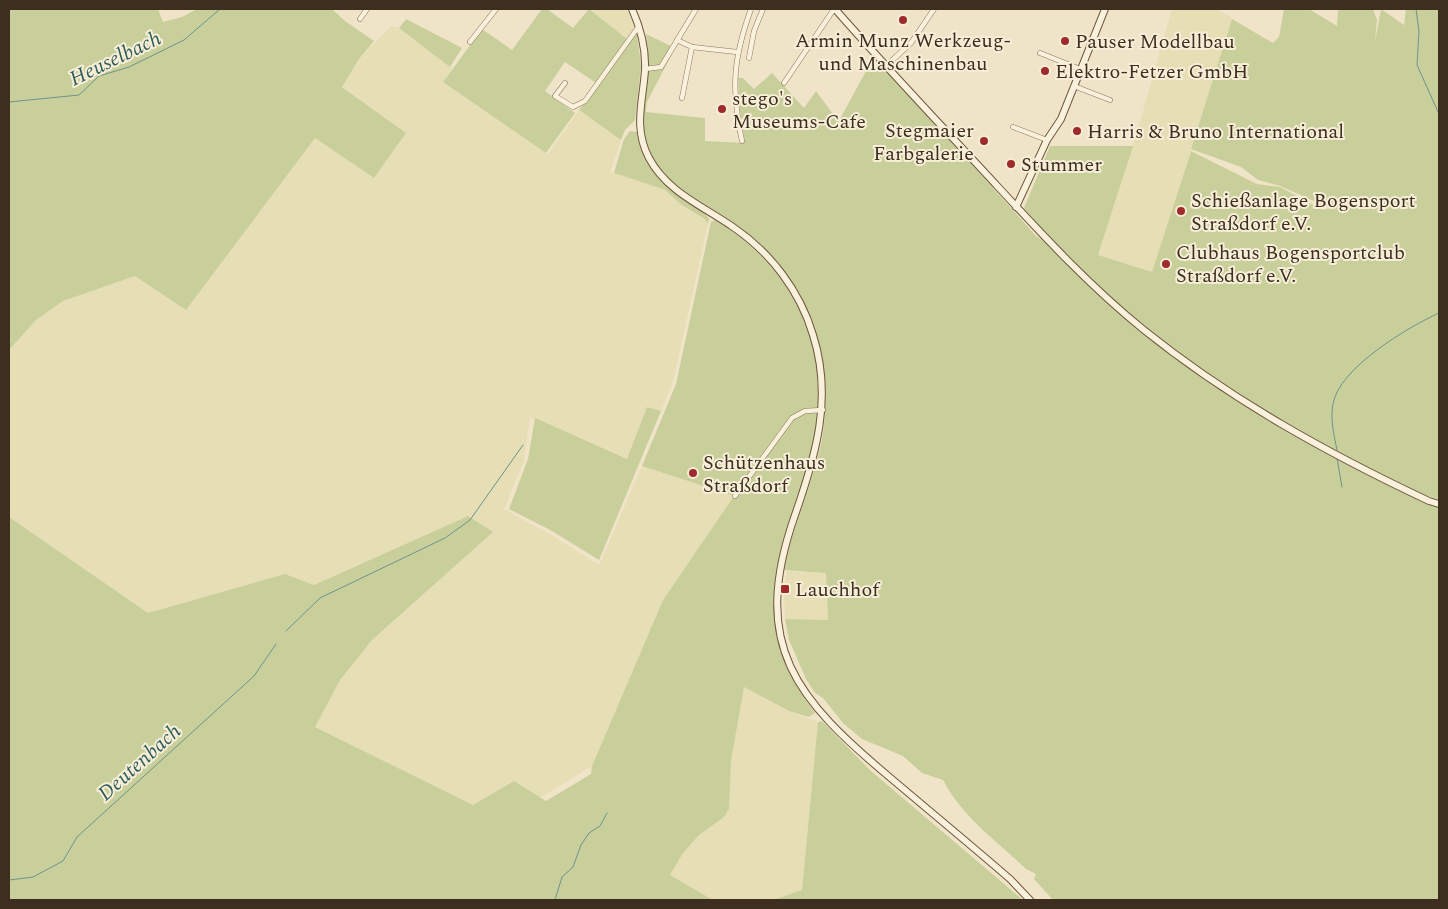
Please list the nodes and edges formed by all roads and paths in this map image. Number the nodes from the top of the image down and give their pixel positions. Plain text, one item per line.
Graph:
1 (367, 9) edge
2 (496, 9) edge
3 (632, 9) edge
4 (696, 9) edge
5 (751, 9) edge
6 (763, 9) edge
7 (834, 9) edge
8 (934, 9) edge
9 (1105, 9) edge
10 (360, 19) dead end
11 (640, 26) junction
12 (677, 40) junction
13 (470, 42) dead end
14 (692, 47) junction
15 (737, 52) junction
16 (1040, 53) dead end
17 (749, 58) dead end
18 (887, 65) junction
19 (645, 69) junction
20 (1080, 69) junction
21 (784, 82) dead end
22 (564, 84) dead end
23 (1074, 86) junction
24 (682, 98) dead end
25 (1110, 100) dead end
26 (1013, 127) dead end
27 (1047, 140) junction
28 (742, 141) dead end
29 (1016, 207) junction
30 (823, 410) junction
31 (736, 496) dead end
32 (1439, 504) edge
33 (1030, 900) edge

1 - 10 street
2 - 13 street
3 - 11 main road
4 - 12 street
5 - 15 street
6 - 17 street
7 - 18 main road
7 - 21 street
8 - 18 street
9 - 20 main road
11 - 19 main road
11 - 22 street
12 - 14 street
12 - 19 street
14 - 15 street
14 - 24 street
15 - 28 street
16 - 20 street
18 - 29 main road
19 - 30 main road
20 - 23 main road
23 - 25 street
23 - 27 main road
26 - 27 street
27 - 29 main road
29 - 32 main road
30 - 31 street
30 - 33 main road

